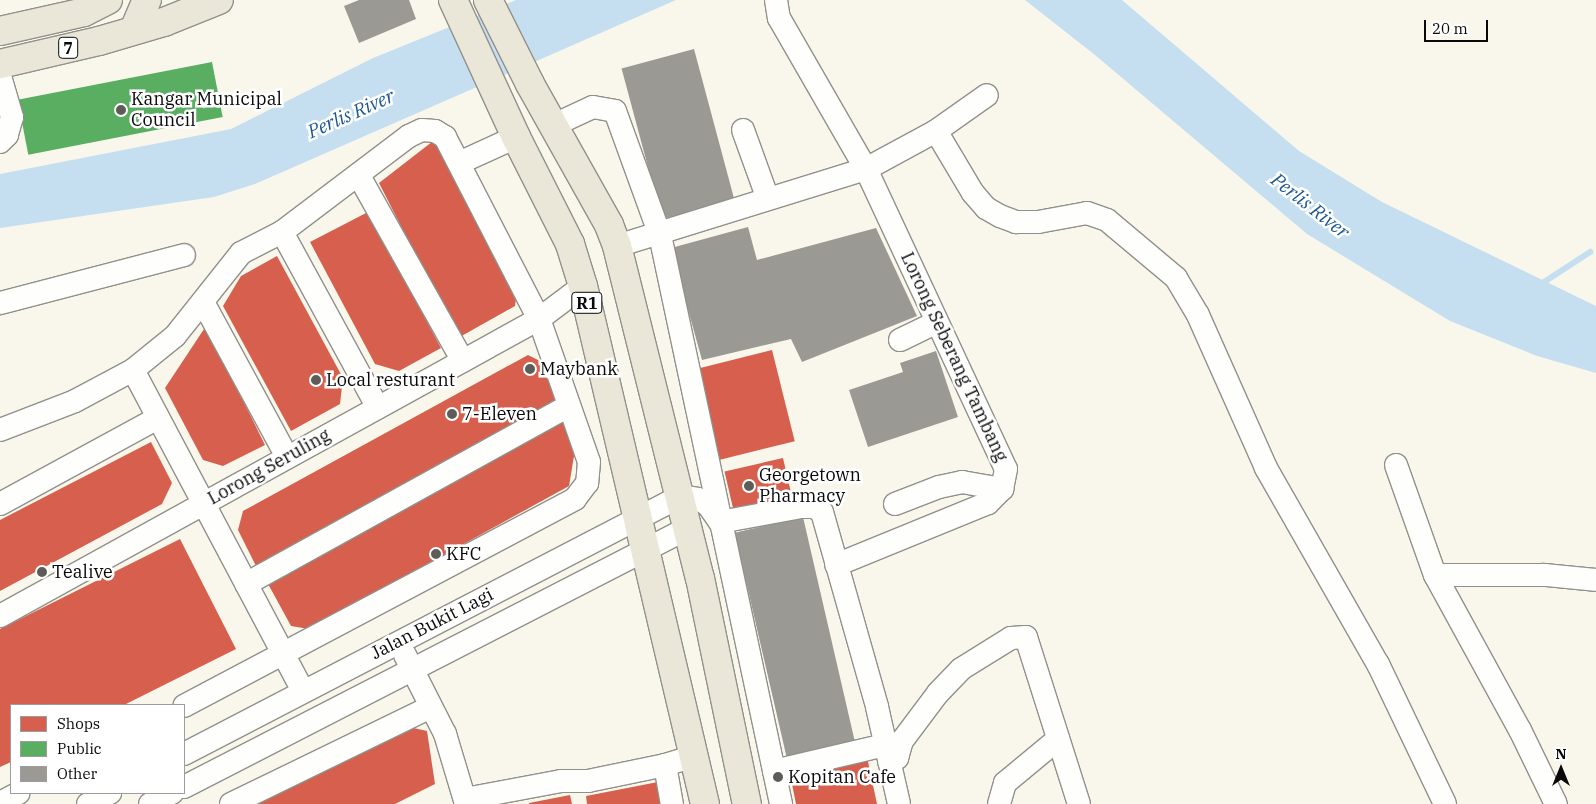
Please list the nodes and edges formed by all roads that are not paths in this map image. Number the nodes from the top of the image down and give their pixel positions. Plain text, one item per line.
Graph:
1 (108, 0) edge
2 (147, 0) edge
3 (453, 0) edge
4 (488, 0) edge
5 (776, 0) edge
6 (193, 5) edge
7 (134, 30) junction
8 (0, 31) edge
9 (0, 64) edge
10 (0, 76) edge
11 (987, 95) dead end
12 (552, 126) junction
13 (743, 130) dead end
14 (936, 131) junction
15 (516, 138) junction
16 (0, 142) edge
17 (459, 163) junction
18 (866, 169) junction
19 (359, 176) junction
20 (768, 199) junction
21 (282, 232) junction
22 (660, 235) junction
23 (617, 246) junction
24 (184, 255) dead end
25 (583, 286) junction
26 (203, 302) junction
27 (0, 303) edge
28 (539, 319) junction
29 (937, 322) junction
30 (900, 340) dead end
31 (463, 361) junction
32 (132, 370) junction
33 (569, 406) junction
34 (378, 408) junction
35 (158, 418) junction
36 (0, 430) edge
37 (287, 458) junction
38 (1396, 465) dead end
39 (1002, 489) junction
40 (681, 496) junction
41 (0, 504) edge
42 (203, 504) junction
43 (895, 504) dead end
44 (638, 518) junction
45 (720, 522) junction
46 (688, 528) junction
47 (644, 550) junction
48 (836, 565) junction
49 (1435, 576) junction
50 (1596, 580) edge
51 (246, 584) junction
52 (0, 616) edge
53 (398, 642) junction
54 (282, 655) junction
55 (412, 669) junction
56 (303, 691) junction
57 (185, 705) edge
58 (431, 707) junction
59 (1058, 739) junction
60 (185, 753) edge
61 (887, 753) junction
62 (694, 756) junction
63 (738, 761) junction
64 (772, 762) junction
65 (665, 765) junction
66 (185, 786) edge
67 (17, 794) edge
68 (108, 794) edge
69 (170, 794) edge
70 (466, 801) edge
71 (0, 802) edge
72 (88, 804) edge
73 (150, 804) edge
74 (231, 804) edge
75 (672, 804) edge
76 (705, 804) edge
77 (747, 804) edge
78 (781, 804) edge
79 (899, 804) edge
80 (999, 804) edge
81 (1079, 804) edge
82 (1445, 804) edge
83 (1556, 804) edge

1 - 8 main road, 7
2 - 7 main road
3 - 15 main road, R1
4 - 12 main road, R1
5 - 18 street, Lorong Seberang Tambang
6 - 7 main road, 7
7 - 9 main road, 7
10 - 16 street
11 - 14 street
12 - 22 street
12 - 23 main road, R1
13 - 20 street
14 - 18 street
14 - 82 street
15 - 17 street
15 - 25 main road, R1
17 - 19 street
17 - 28 street
18 - 20 street
18 - 29 street, Lorong Seberang Tambang
19 - 21 street
19 - 31 street
20 - 22 street
21 - 26 street
21 - 34 street
22 - 23 street
22 - 45 street
23 - 40 main road, R1
24 - 27 street
25 - 28 street, Lorong Seruling
25 - 44 main road, R1
26 - 32 street
26 - 37 street
28 - 31 street, Lorong Seruling
28 - 33 street
29 - 30 street
29 - 39 street, Lorong Seberang Tambang
31 - 34 street, Lorong Seruling
32 - 35 street
32 - 36 street
33 - 51 street
33 - 54 street
34 - 37 street, Lorong Seruling
35 - 41 street
35 - 42 street
37 - 42 street, Lorong Seruling
38 - 49 street
39 - 43 street
39 - 48 street, Lorong Seberang Tambang
40 - 44 street, Jalan Bukit Lagi
40 - 45 street
40 - 46 main road, R1
42 - 51 street
42 - 52 street, Lorong Seruling
44 - 47 main road, R1
44 - 53 street, Jalan Bukit Lagi
45 - 48 street
45 - 64 street
46 - 47 street, Jalan Bukit Lagi
46 - 63 main road, R1
47 - 55 street, Jalan Bukit Lagi
47 - 62 main road, R1
48 - 61 street
49 - 50 street
49 - 83 street
51 - 54 street
53 - 55 street
53 - 56 street, Jalan Bukit Lagi
54 - 56 street
54 - 57 street
55 - 58 street
55 - 66 street, Jalan Bukit Lagi
56 - 60 street, Jalan Bukit Lagi
58 - 70 street
58 - 74 street
59 - 61 street
59 - 80 street
59 - 81 street
61 - 64 street
61 - 79 street
62 - 65 street
62 - 76 main road, R1
63 - 64 street
63 - 77 main road, R1
64 - 78 street
65 - 70 street
65 - 75 street
67 - 71 street
68 - 72 street
69 - 73 street

